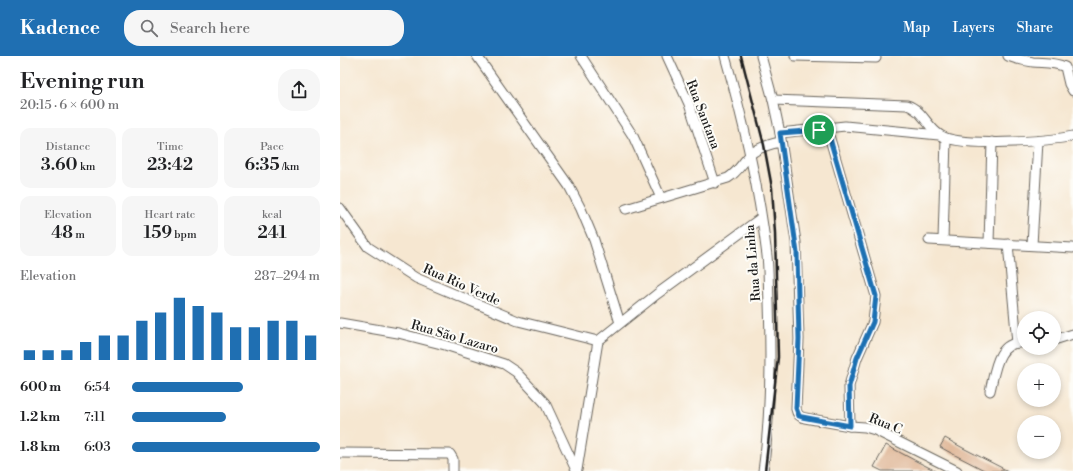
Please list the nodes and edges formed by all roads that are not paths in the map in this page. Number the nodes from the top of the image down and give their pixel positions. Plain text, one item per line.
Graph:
1 (477, 56) edge
2 (581, 56) edge
3 (667, 56) edge
4 (725, 56) edge
5 (761, 56) edge
6 (795, 56) edge
7 (1008, 56) edge
8 (876, 58) dead end
9 (1073, 91) edge
10 (773, 100) junction
11 (819, 130) junction
12 (1073, 136) edge
13 (780, 137) junction
14 (943, 137) junction
15 (1038, 141) junction
16 (992, 142) junction
17 (750, 156) junction
18 (715, 183) junction
19 (661, 198) junction
20 (340, 208) edge
21 (626, 209) dead end
22 (761, 218) junction
23 (929, 240) dead end
24 (943, 240) junction
25 (989, 243) junction
26 (1008, 244) junction
27 (1032, 245) junction
28 (1073, 248) edge
29 (1017, 313) edge
30 (340, 322) edge
31 (620, 323) junction
32 (1073, 334) edge
33 (1061, 338) edge
34 (598, 341) junction
35 (1017, 343) edge
36 (990, 391) dead end
37 (850, 426) junction
38 (340, 453) edge
39 (453, 471) edge
40 (576, 471) edge
41 (763, 471) edge
42 (958, 471) edge

1 - 31 street
2 - 19 street
3 - 18 street, Rua Santana
4 - 17 street, Rua da Linha
5 - 10 street
6 - 8 street
7 - 9 street
10 - 13 street
10 - 14 street
11 - 13 street
11 - 14 street
11 - 37 street
12 - 15 street
13 - 17 street
13 - 37 street, Rua C
14 - 16 street
14 - 24 street
15 - 16 street
15 - 27 street
16 - 25 street
17 - 18 street
17 - 22 street, Rua da Linha
18 - 19 street
19 - 21 street
20 - 34 street, Rua Rio Verde
22 - 31 street
22 - 41 street, Rua da Linha
23 - 24 street
24 - 25 street
25 - 26 street
26 - 27 street
26 - 29 street
27 - 28 street
30 - 40 street, Rua São Lazaro
31 - 34 street
32 - 33 street
34 - 40 street
35 - 36 street
37 - 42 street, Rua C
38 - 39 street

